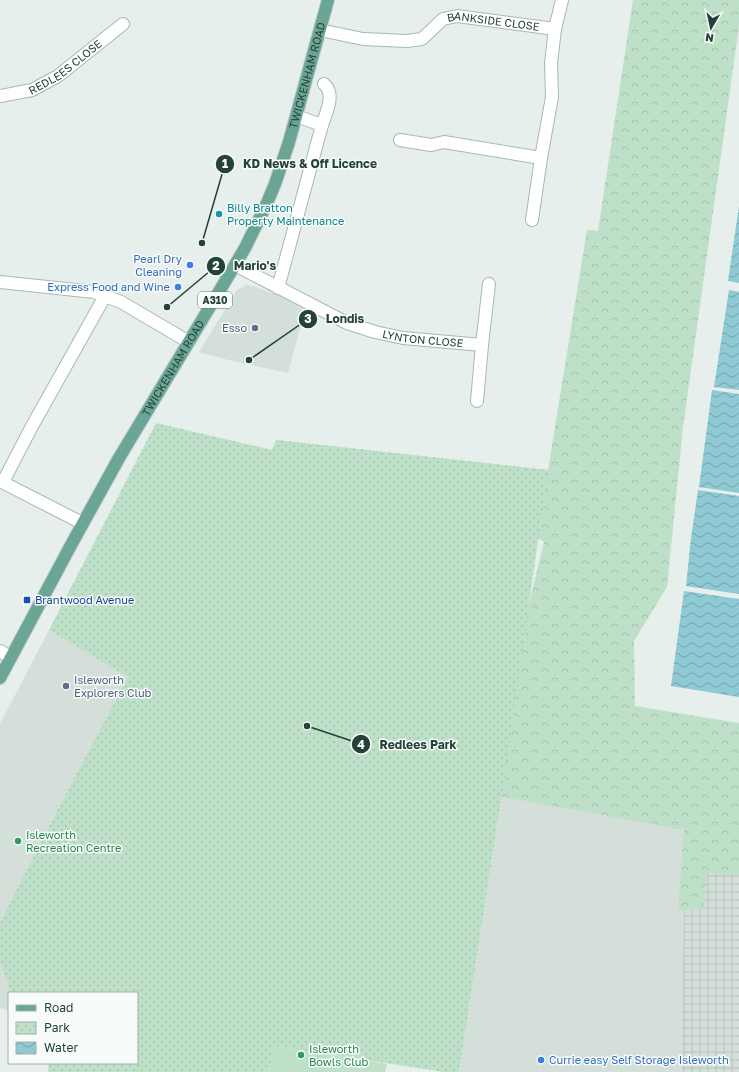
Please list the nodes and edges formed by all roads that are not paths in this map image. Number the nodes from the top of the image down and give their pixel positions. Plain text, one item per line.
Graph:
1 (328, 0) edge
2 (562, 0) edge
3 (123, 24) dead end
4 (555, 29) junction
5 (320, 30) junction
6 (324, 84) dead end
7 (0, 96) edge
8 (296, 116) junction
9 (322, 125) junction
10 (400, 140) dead end
11 (541, 158) junction
12 (532, 220) dead end
13 (235, 266) junction
14 (0, 282) edge
15 (490, 284) dead end
16 (278, 288) junction
17 (105, 296) junction
18 (189, 342) junction
19 (482, 345) junction
20 (477, 401) dead end
21 (2, 481) edge
22 (82, 523) junction
23 (5, 654) edge
24 (0, 678) edge

1 - 5 main road, TWICKENHAM ROAD / A310
2 - 4 street, BANKSIDE CLOSE
3 - 7 street, REDLEES CLOSE
4 - 5 street, BANKSIDE CLOSE
4 - 11 street, BANKSIDE CLOSE
5 - 8 main road, TWICKENHAM ROAD / A310
6 - 9 street
8 - 9 street
8 - 13 main road, TWICKENHAM ROAD / A310
9 - 16 street
10 - 11 street
11 - 12 street, BANKSIDE CLOSE
13 - 16 street, LYNTON CLOSE
13 - 18 main road, TWICKENHAM ROAD / A310
14 - 17 street
15 - 19 street
16 - 19 street, LYNTON CLOSE
17 - 18 street
17 - 21 street
18 - 22 main road, TWICKENHAM ROAD / A310
19 - 20 street
21 - 22 street
22 - 23 main road, TWICKENHAM ROAD / A310
23 - 24 main road, TWICKENHAM ROAD / A310

